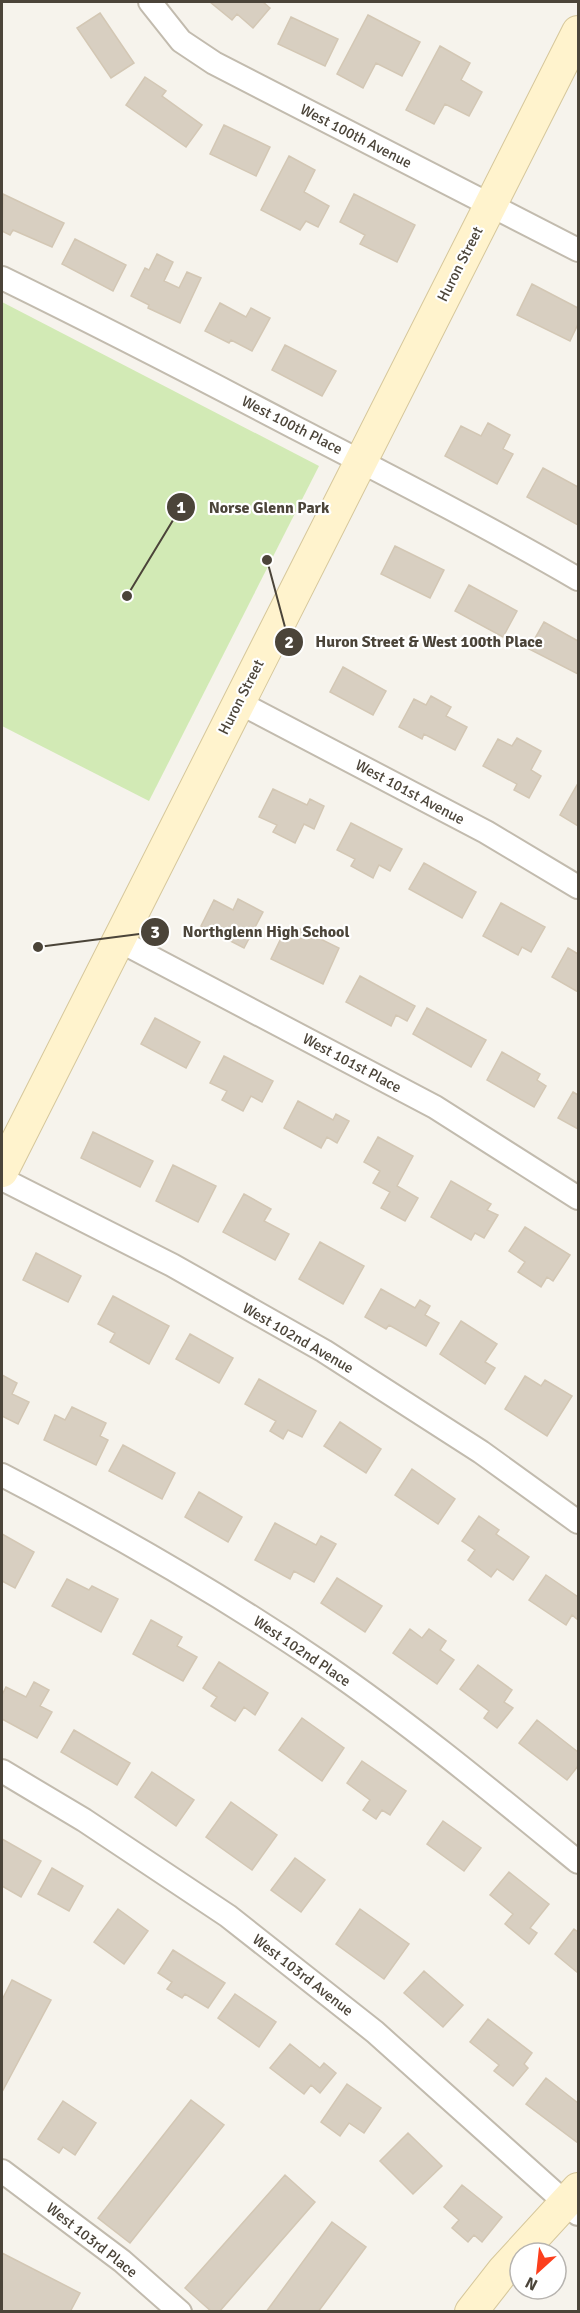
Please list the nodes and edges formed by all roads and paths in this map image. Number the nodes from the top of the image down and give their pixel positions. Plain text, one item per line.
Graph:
1 (150, 2) edge
2 (579, 32) edge
3 (491, 204) junction
4 (579, 250) edge
5 (2, 278) edge
6 (360, 461) junction
7 (579, 579) edge
8 (238, 702) junction
9 (579, 887) edge
10 (118, 940) junction
11 (2, 1171) edge
12 (2, 1179) edge
13 (579, 1198) edge
14 (2, 1475) edge
15 (579, 1522) edge
16 (2, 1771) edge
17 (579, 1862) edge
18 (2, 2171) edge
19 (574, 2202) edge
20 (180, 2312) edge
21 (471, 2312) edge

1 - 3 street, West 100th Avenue
2 - 3 main road, Huron Street
3 - 4 street, West 100th Avenue
3 - 6 main road, Huron Street
5 - 6 street, West 100th Place
6 - 7 street, West 100th Place
6 - 8 main road, Huron Street
8 - 9 street, West 101st Avenue
8 - 10 main road, Huron Street
10 - 11 main road, Huron Street
10 - 13 street, West 101st Place
12 - 15 street, West 102nd Avenue
14 - 17 street, West 102nd Place
16 - 19 street, West 103rd Avenue
18 - 20 street, West 103rd Place
19 - 21 main road

